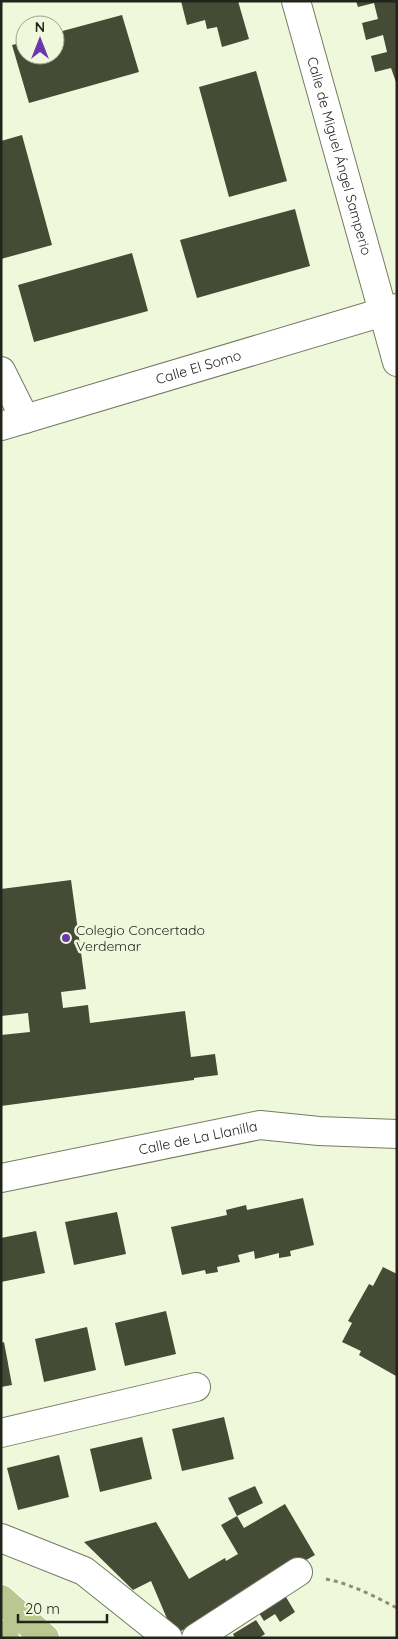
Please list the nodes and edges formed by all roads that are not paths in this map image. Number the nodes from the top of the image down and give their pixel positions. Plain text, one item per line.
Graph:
1 (296, 1) edge
2 (390, 310) edge
3 (397, 362) edge
4 (1, 371) edge
5 (13, 423) edge
6 (397, 1134) edge
7 (1, 1178) edge
8 (196, 1387) dead end
9 (1, 1432) edge
10 (1, 1538) edge
11 (298, 1572) road end
12 (1, 1599) edge
13 (1, 1634) edge
14 (5, 1638) edge
15 (46, 1638) edge
16 (168, 1638) edge
17 (196, 1638) edge

1 - 2 street, Calle de Miguel Ángel Samperio
2 - 3 street, Calle de Miguel Ángel Samperio
2 - 5 street, Calle El Somo
4 - 5 street
6 - 7 street, Calle de La Llanilla
8 - 9 street
10 - 16 street
11 - 17 street
12 - 15 main road
13 - 14 main road

